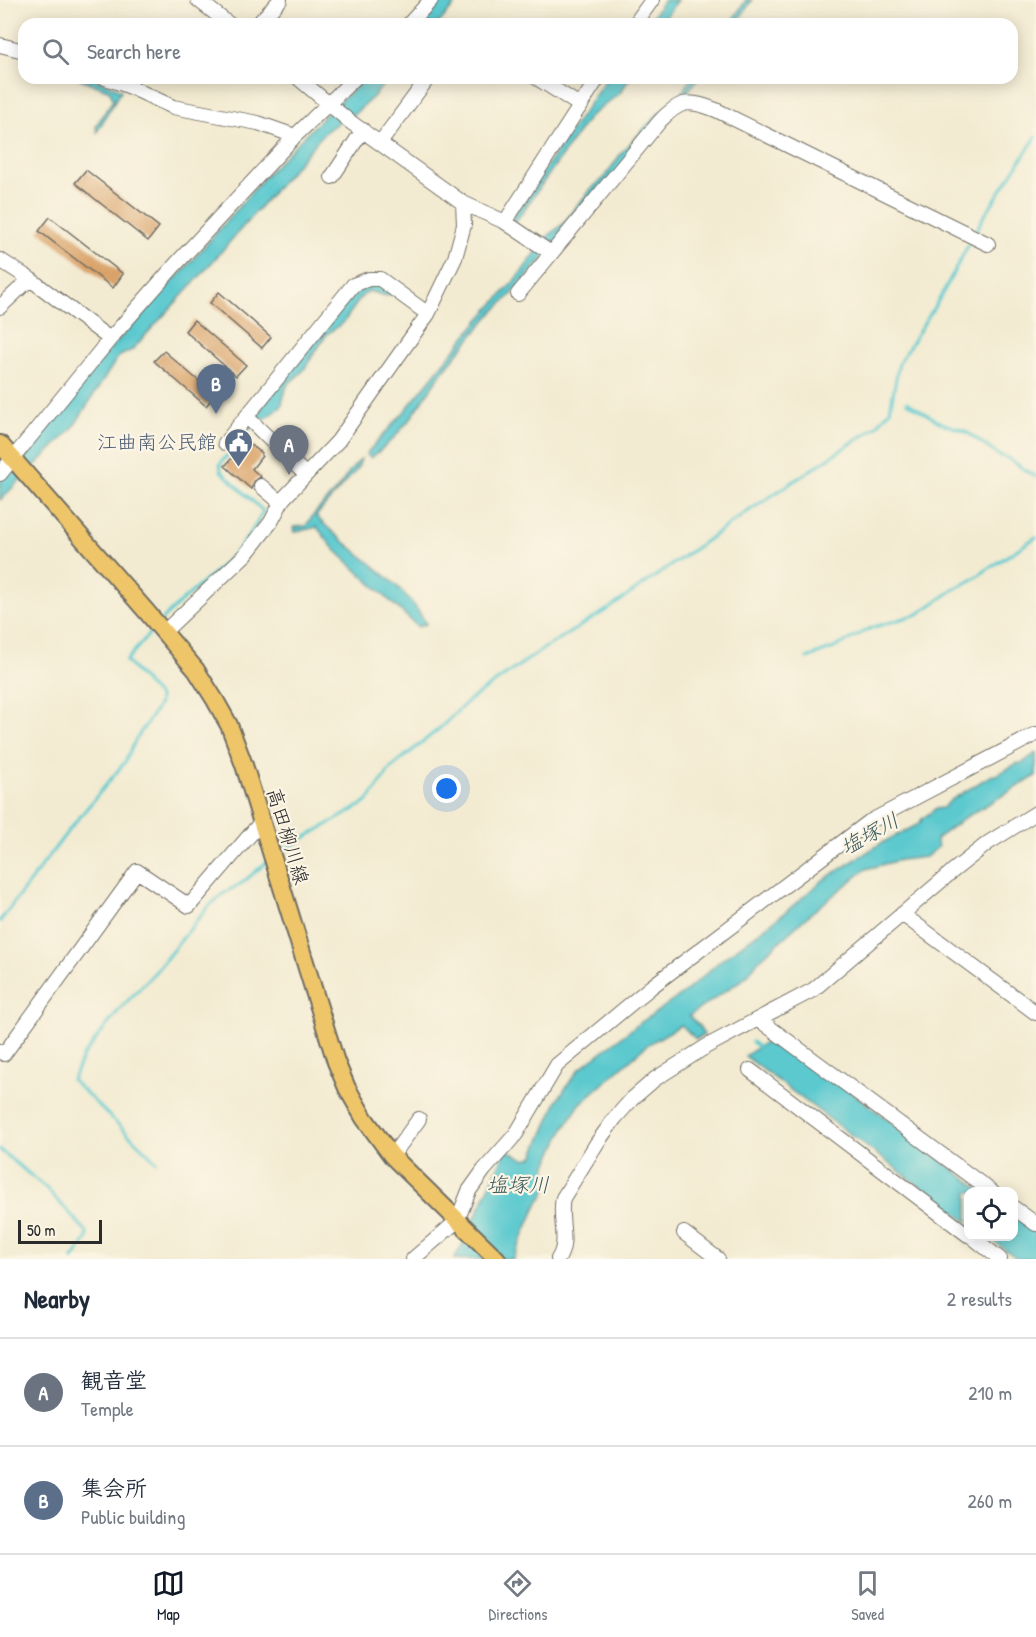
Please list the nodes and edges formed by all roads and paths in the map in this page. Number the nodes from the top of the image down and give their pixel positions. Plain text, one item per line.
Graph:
1 (198, 0) edge
2 (280, 0) edge
3 (431, 0) edge
4 (652, 0) edge
5 (221, 18) edge
6 (264, 18) edge
7 (414, 18) edge
8 (639, 18) edge
9 (0, 45) edge
10 (18, 50) edge
11 (122, 84) edge
12 (306, 84) edge
13 (349, 84) edge
14 (424, 84) edge
15 (546, 84) edge
16 (594, 84) edge
17 (330, 103) junction
18 (581, 106) junction
19 (363, 130) junction
20 (295, 136) junction
21 (380, 142) junction
22 (332, 177) dead end
23 (463, 203) junction
24 (505, 222) junction
25 (988, 244) dead end
26 (551, 254) junction
27 (0, 260) edge
28 (30, 279) junction
29 (518, 294) dead end
30 (0, 307) edge
31 (428, 314) junction
32 (110, 339) junction
33 (252, 422) junction
34 (225, 443) dead end
35 (0, 444) edge
36 (18, 464) junction
37 (0, 474) edge
38 (305, 474) junction
39 (261, 486) dead end
40 (281, 503) junction
41 (159, 626) junction
42 (1036, 734) edge
43 (1036, 813) edge
44 (262, 821) junction
45 (902, 914) junction
46 (1036, 1013) edge
47 (758, 1019) junction
48 (0, 1051) edge
49 (750, 1070) dead end
50 (418, 1119) dead end
51 (392, 1156) junction
52 (987, 1187) edge
53 (1018, 1211) edge
54 (460, 1224) junction
55 (1036, 1224) edge
56 (964, 1231) edge
57 (684, 1233) dead end
58 (977, 1241) edge
59 (413, 1259) edge
60 (497, 1259) edge
61 (558, 1259) edge
62 (718, 1259) edge
63 (1000, 1259) edge

1 - 5 street
2 - 6 street
3 - 7 street
4 - 8 street
9 - 10 street
11 - 20 street
12 - 17 street
13 - 17 street
14 - 21 street
15 - 18 street
16 - 18 street
17 - 19 street
17 - 20 street
18 - 24 street
19 - 21 street
19 - 22 street
20 - 32 street
21 - 23 street
23 - 24 street
23 - 31 street
24 - 26 street
25 - 26 street
26 - 29 street
27 - 28 street
28 - 30 street
28 - 32 street
31 - 33 street
31 - 38 street
32 - 36 street
33 - 34 street
33 - 38 street
35 - 36 main road, 高田柳川線
36 - 37 street
36 - 41 main road, 高田柳川線
38 - 40 street
39 - 40 street
40 - 41 street
41 - 44 main road, 高田柳川線
42 - 54 street
43 - 45 street
44 - 48 street
44 - 51 main road, 高田柳川線
45 - 46 street
45 - 47 street
47 - 52 street
47 - 61 street
49 - 56 street
50 - 51 street
51 - 54 main road, 高田柳川線
53 - 55 street
54 - 59 street
54 - 60 main road, 高田柳川線
57 - 62 street
58 - 63 street

